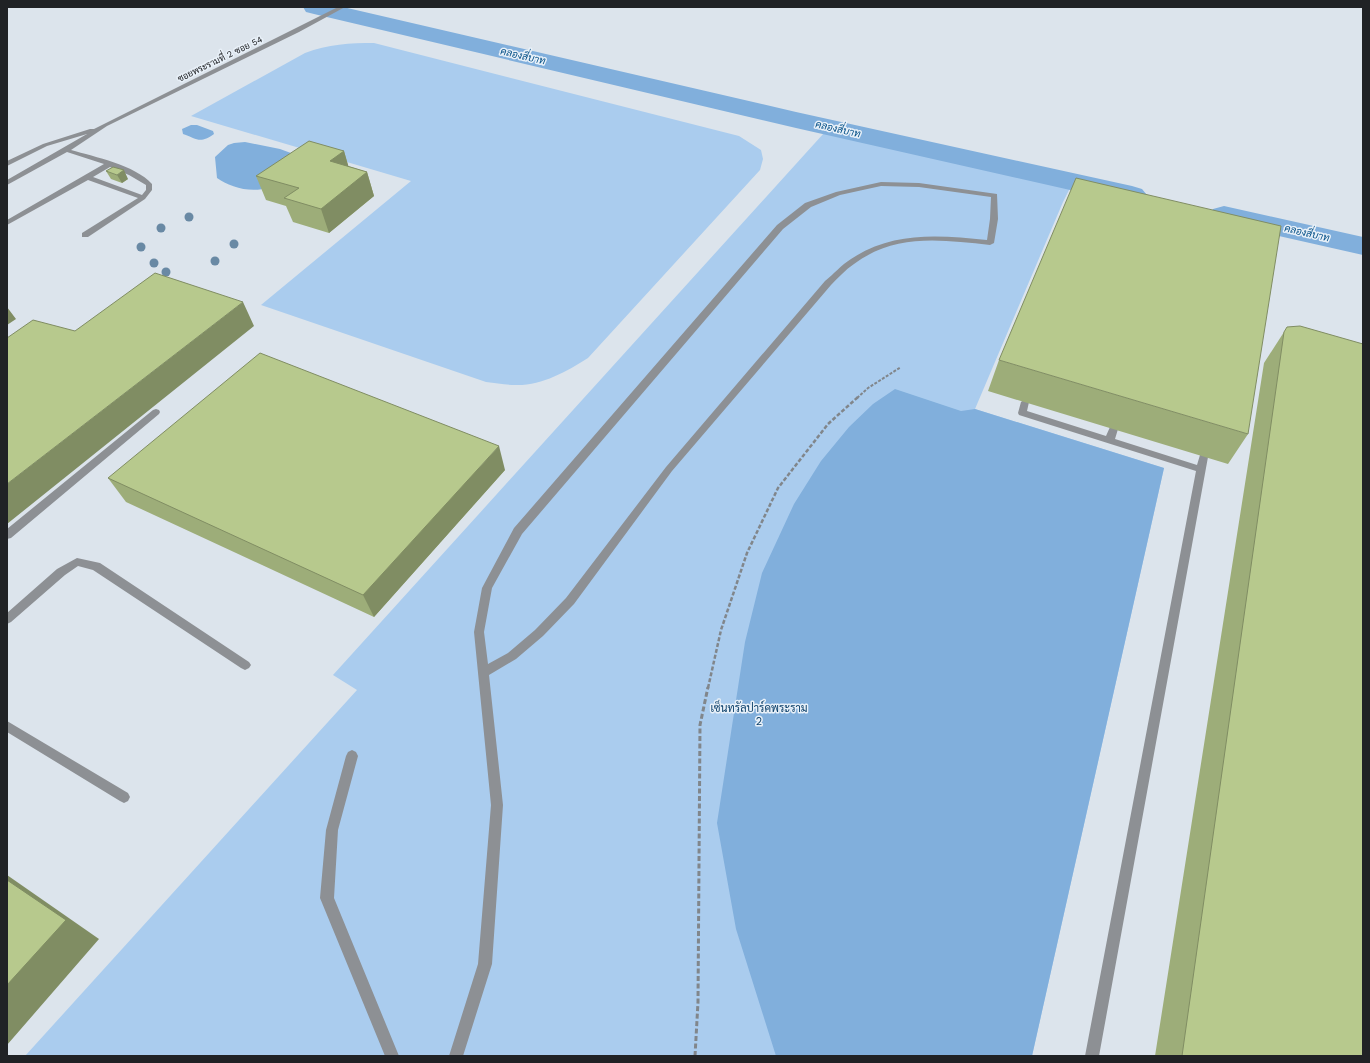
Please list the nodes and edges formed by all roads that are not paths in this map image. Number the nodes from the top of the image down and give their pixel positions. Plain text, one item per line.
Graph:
1 (342, 7) edge
2 (105, 125) junction
3 (66, 150) junction
4 (7, 164) edge
5 (108, 165) junction
6 (87, 177) junction
7 (7, 183) edge
8 (143, 198) junction
9 (7, 224) edge
10 (85, 235) dead end
11 (1026, 402) edge
12 (156, 412) dead end
13 (1113, 429) dead end
14 (1110, 440) junction
15 (7, 535) edge
16 (7, 619) edge
17 (245, 665) dead end
18 (483, 673) junction
19 (7, 726) edge
20 (352, 756) dead end
21 (124, 797) dead end
22 (392, 1056) edge
23 (456, 1056) edge
24 (1092, 1056) edge

1 - 2 street, ซอยพระรามที่ 2 ซอย 54
2 - 3 street, ซอยพระรามที่ 2 ซอย 54
2 - 4 street, ซอยพระรามที่ 2 ซอย 54
3 - 5 street
3 - 7 street, ซอยพระรามที่ 2 ซอย 54
5 - 6 street
5 - 8 street
6 - 8 street
6 - 9 street
8 - 10 street
11 - 14 street
12 - 15 street
13 - 14 street
14 - 24 street
16 - 17 street
18 - 18 street
18 - 23 street
19 - 21 street
20 - 22 street

